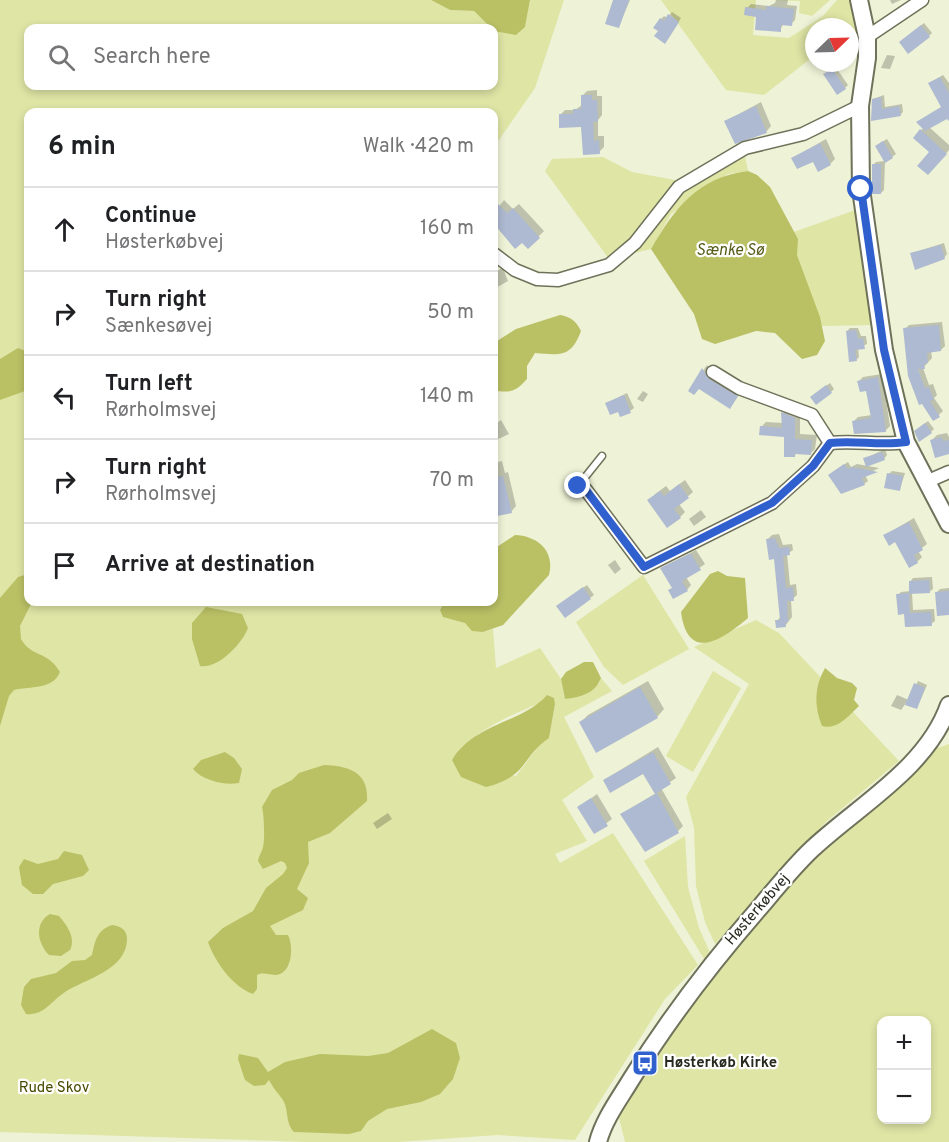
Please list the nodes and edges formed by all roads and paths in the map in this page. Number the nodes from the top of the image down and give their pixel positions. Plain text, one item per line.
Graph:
1 (859, 0) edge
2 (922, 0) edge
3 (867, 37) junction
4 (860, 106) junction
5 (498, 257) edge
6 (712, 372) dead end
7 (906, 442) junction
8 (830, 443) junction
9 (602, 456) dead end
10 (949, 472) edge
11 (926, 482) junction
12 (578, 486) joint
13 (949, 524) edge
14 (949, 705) edge
15 (598, 1142) edge

1 - 3 street
2 - 3 street
3 - 4 street
4 - 5 street
4 - 7 street
6 - 8 street
7 - 8 street
7 - 11 street
8 - 12 street
9 - 12 lane
10 - 11 street
11 - 13 street
14 - 15 street, Høsterkøbvej

